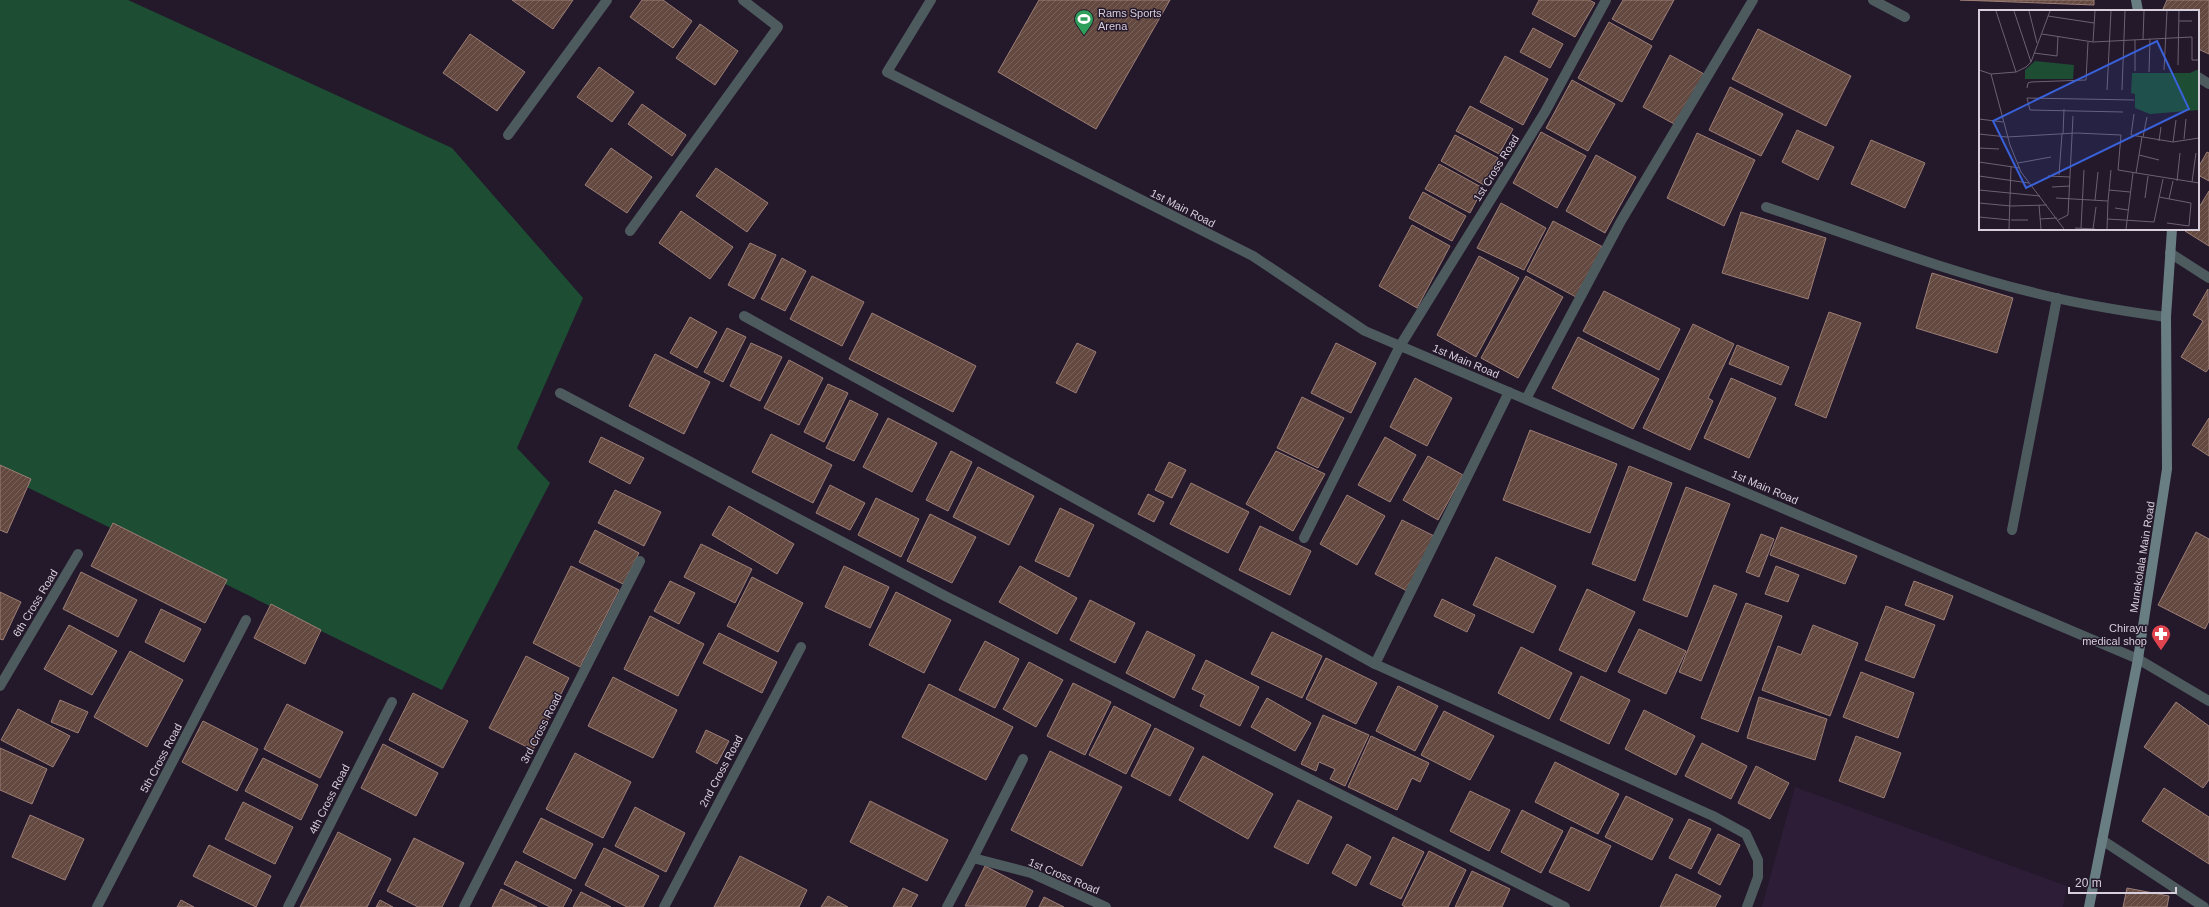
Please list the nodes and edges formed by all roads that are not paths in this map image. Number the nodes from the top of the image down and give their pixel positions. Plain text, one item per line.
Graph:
1 (607, 0) edge
2 (743, 0) edge
3 (931, 0) edge
4 (1606, 0) edge
5 (1753, 0) edge
6 (1873, 0) edge
7 (2136, 0) edge
8 (2138, 10) edge
9 (1906, 17) dead end
10 (2199, 78) edge
11 (2209, 84) edge
12 (508, 135) dead end
13 (1766, 206) dead end
14 (2172, 230) edge
15 (630, 231) dead end
16 (2170, 253) junction
17 (2209, 278) edge
18 (2057, 298) junction
19 (744, 316) dead end
20 (2166, 318) junction
21 (1400, 346) junction
22 (1509, 392) junction
23 (560, 393) dead end
24 (1526, 399) junction
25 (2012, 530) dead end
26 (1304, 538) dead end
27 (78, 554) dead end
28 (640, 561) dead end
29 (246, 620) dead end
30 (800, 647) dead end
31 (2138, 659) junction
32 (1375, 664) junction
33 (0, 686) edge
34 (2209, 700) edge
35 (392, 702) dead end
36 (1023, 760) dead end
37 (2102, 840) junction
38 (973, 858) junction
39 (97, 907) edge
40 (288, 907) edge
41 (464, 907) edge
42 (664, 907) edge
43 (947, 907) edge
44 (1106, 907) edge
45 (1565, 907) edge
46 (1747, 907) edge
47 (2089, 907) edge
48 (2204, 907) edge

1 - 12 street
2 - 15 street
3 - 21 street, 1st Main Road
4 - 21 street, 1st Cross Road
5 - 24 street
6 - 9 street
7 - 8 street
10 - 11 street
13 - 18 street
14 - 16 street, Munekolala Main Road
16 - 17 street
16 - 20 street, Munekolala Main Road
18 - 20 street
18 - 25 street
19 - 32 street
20 - 31 street, Munekolala Main Road
21 - 22 street, 1st Main Road
21 - 26 street, 1st Cross Road
22 - 24 street, 1st Main Road
22 - 32 street
23 - 45 street
24 - 31 street, 1st Main Road
27 - 33 street, 6th Cross Road
28 - 41 street, 3rd Cross Road
29 - 39 street, 5th Cross Road
30 - 42 street, 2nd Cross Road
31 - 34 street, 1st Main Road
31 - 37 street, Munekolala Main Road
32 - 46 street
35 - 40 street, 4th Cross Road
36 - 38 street
37 - 47 street, Munekolala Main Road
37 - 48 street
38 - 43 street
38 - 44 street, 1st Cross Road

